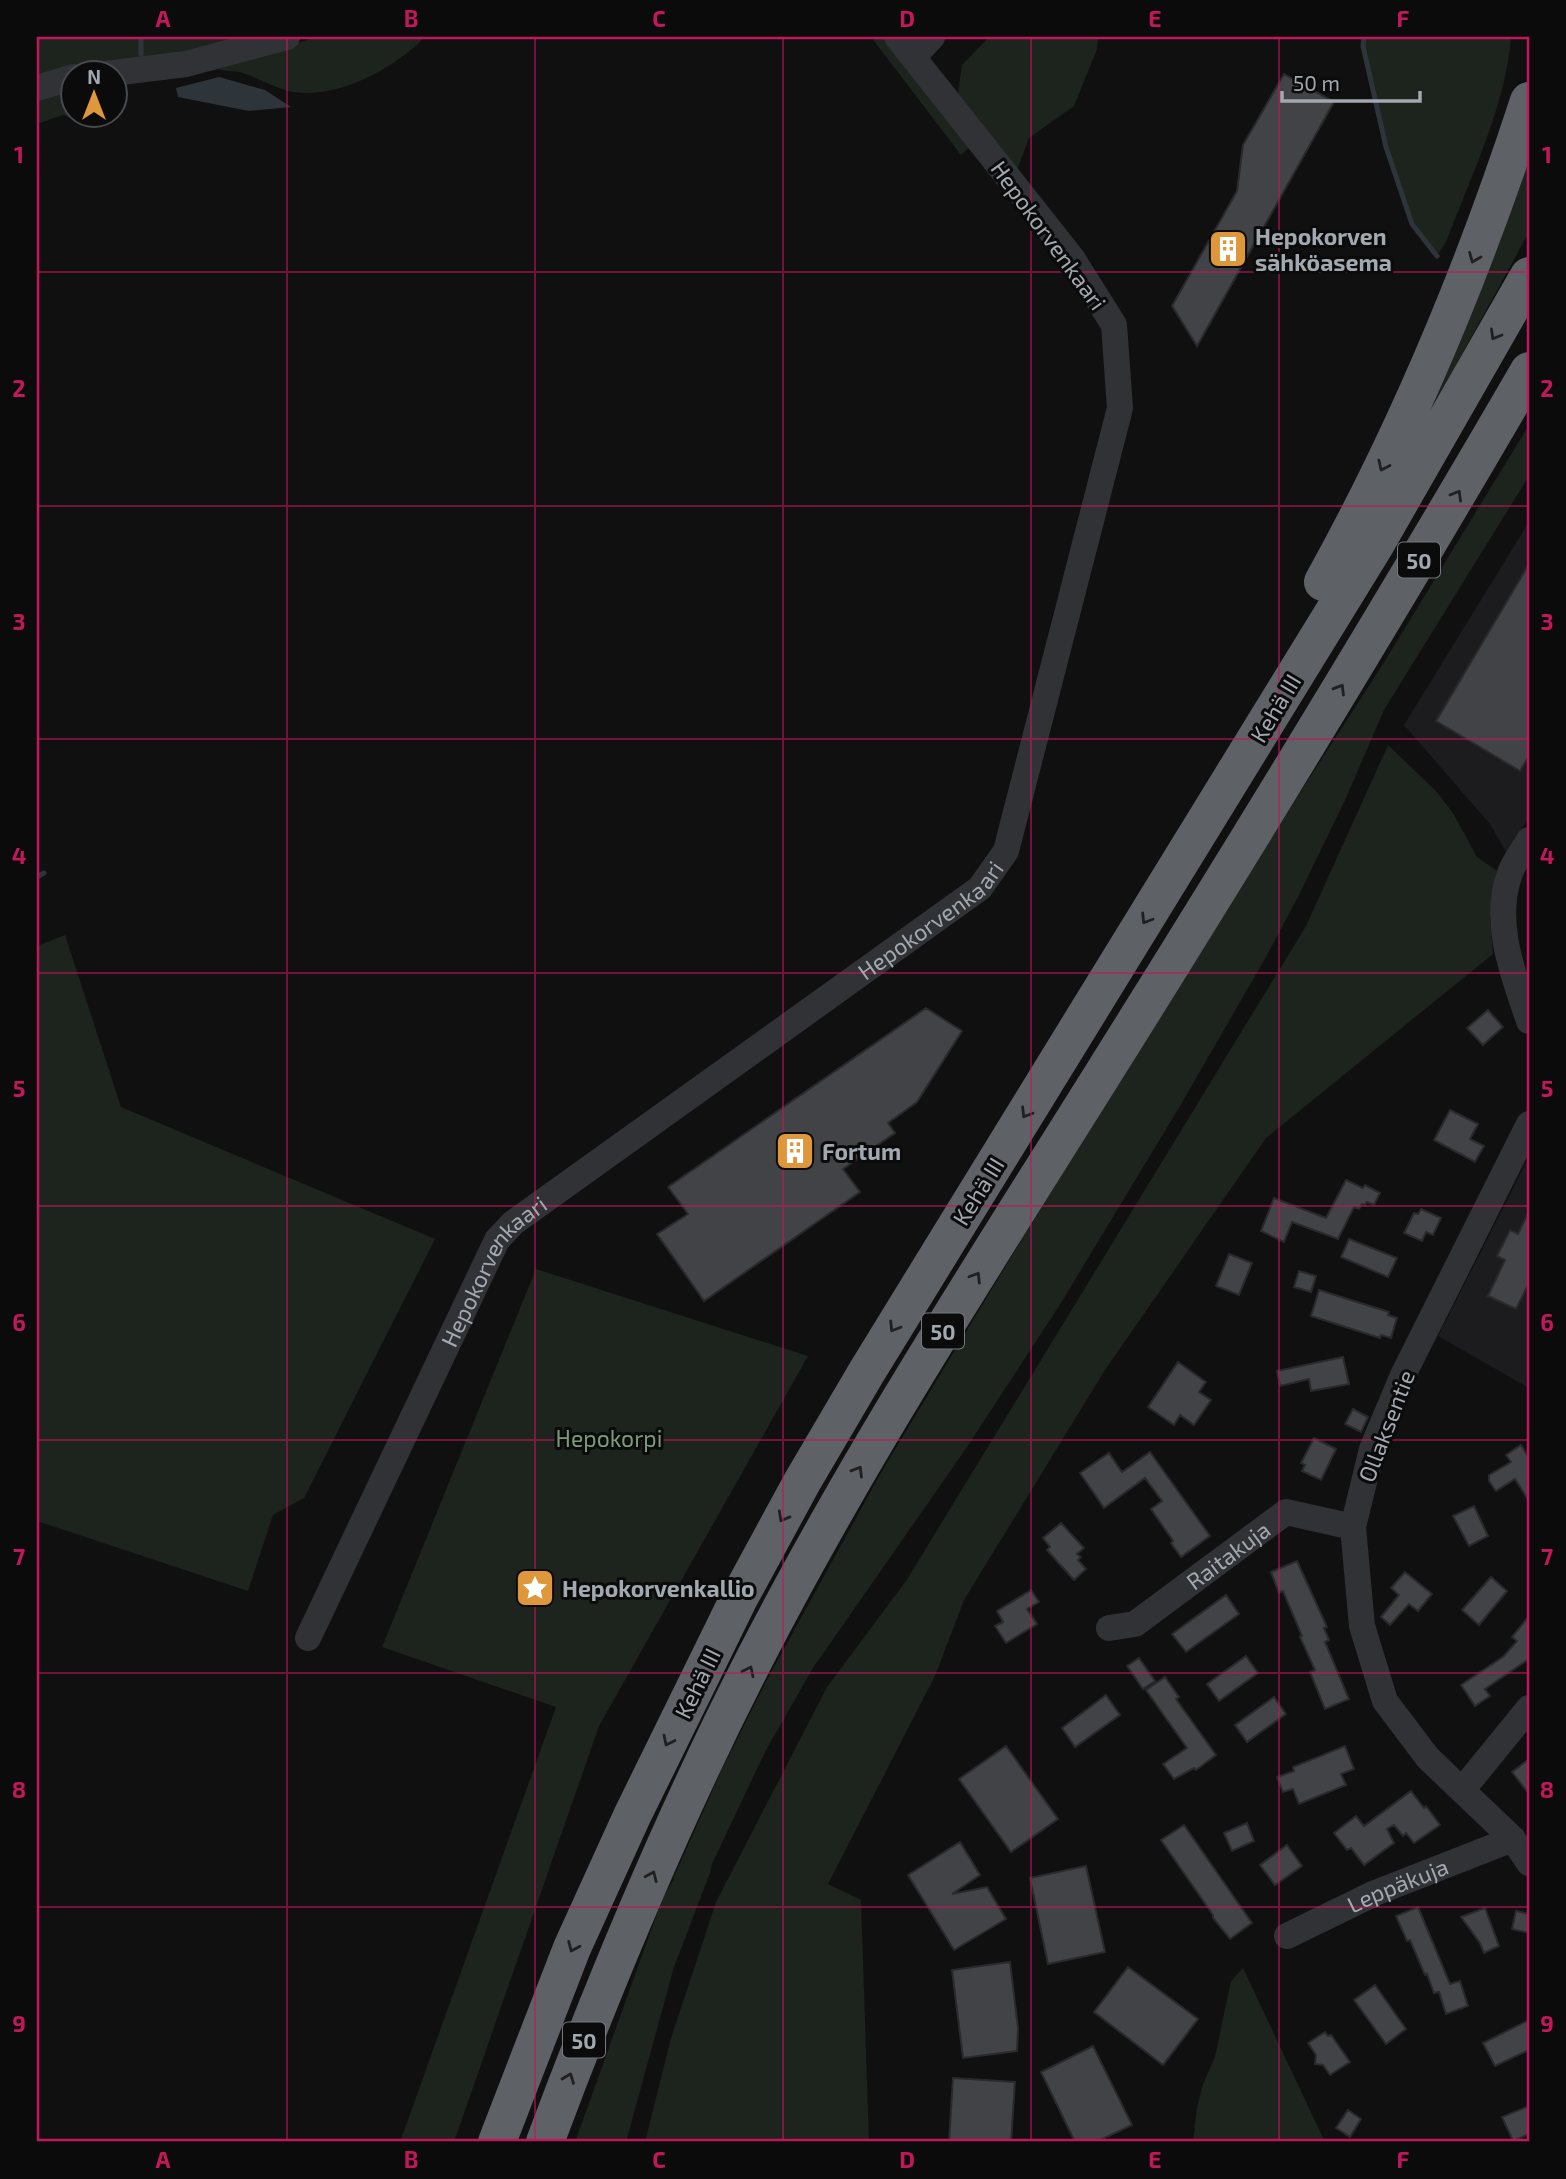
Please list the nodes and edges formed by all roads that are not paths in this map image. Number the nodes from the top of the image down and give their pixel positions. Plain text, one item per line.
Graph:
1 (287, 37) edge
2 (932, 37) edge
3 (906, 47) edge
4 (130, 71) edge
5 (60, 81) edge
6 (37, 88) edge
7 (1529, 101) edge
8 (1529, 276) edge
9 (1529, 371) edge
10 (1529, 840) edge
11 (1182, 861) junction
12 (1529, 1021) edge
13 (1529, 1124) edge
14 (1353, 1527) junction
15 (1109, 1628) dead end
16 (309, 1637) dead end
17 (1529, 1708) edge
18 (1463, 1789) junction
19 (1513, 1839) junction
20 (1529, 1863) edge
21 (1287, 1936) dead end
22 (497, 2142) edge
23 (545, 2142) edge

1 - 4 street
2 - 3 street
3 - 16 street, Hepokorvenkaari
5 - 6 street
7 -> 11 highway
8 -> 11 highway, Kehä III / 50
23 -> 9 highway, Kehä III / 50
10 - 12 street
11 -> 22 highway, Kehä III / 50
13 - 14 street, Ollaksentie
14 - 15 street, Raitakuja
14 - 18 street, Ollaksentie
17 - 18 street
18 - 19 street, Ollaksentie
19 - 20 street, Ollaksentie
19 - 21 street, Leppäkuja

